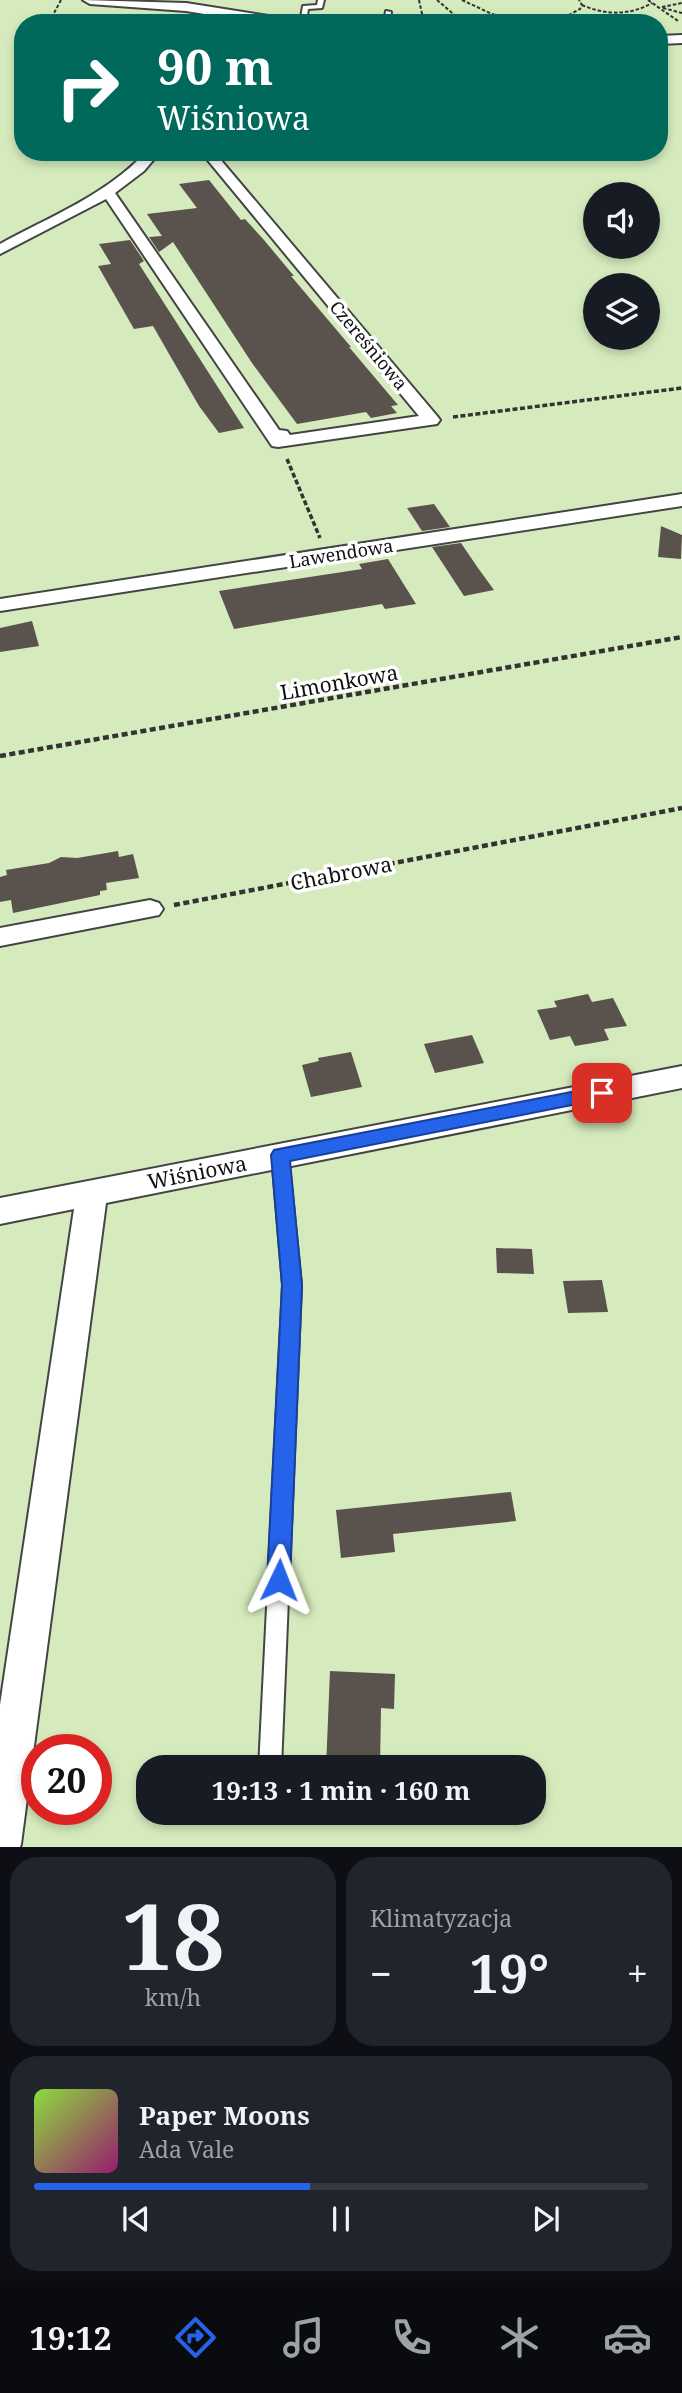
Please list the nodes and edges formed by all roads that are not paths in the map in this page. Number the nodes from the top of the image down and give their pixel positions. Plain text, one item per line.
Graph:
1 (90, 0) edge
2 (321, 0) edge
3 (184, 3) edge
4 (213, 14) edge
5 (304, 14) edge
6 (147, 161) edge
7 (215, 161) edge
8 (107, 191) junction
9 (0, 250) edge
10 (682, 500) edge
11 (0, 605) edge
12 (150, 909) road end
13 (0, 937) edge
14 (682, 1077) edge
15 (281, 1155) junction
16 (92, 1193) junction
17 (0, 1211) edge
18 (271, 1755) edge
19 (0, 1844) edge

1 - 3 street
2 - 5 lane
3 - 4 street
6 - 8 street
7 - 8 street, Czereśniowa
8 - 9 street
10 - 11 street, Lawendowa
12 - 13 street
14 - 15 street, Wiśniowa
15 - 16 street, Wiśniowa
15 - 18 lane
16 - 17 street, Wiśniowa
16 - 19 street

